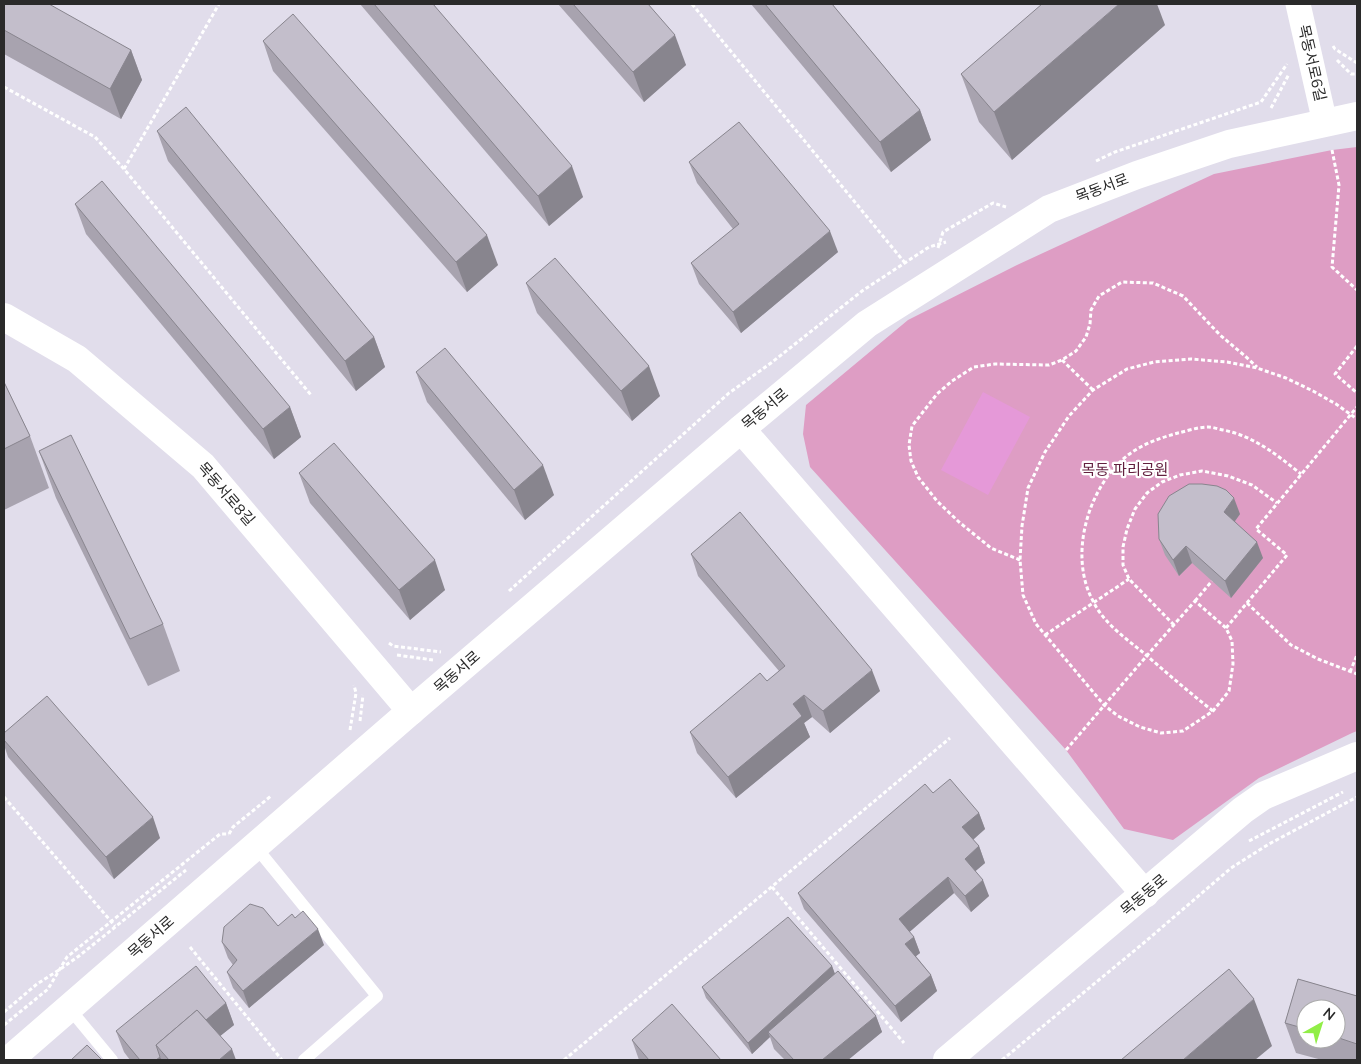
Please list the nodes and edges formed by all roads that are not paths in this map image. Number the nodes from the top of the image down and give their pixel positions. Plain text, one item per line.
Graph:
1 (1298, 4) edge
2 (1357, 116) edge
3 (1325, 123) junction
4 (4, 317) edge
5 (741, 429) junction
6 (411, 711) junction
7 (1357, 756) edge
8 (239, 838) junction
9 (1145, 894) junction
10 (69, 1008) junction
11 (9, 1060) edge
12 (112, 1060) edge
13 (304, 1060) edge
14 (947, 1060) edge

1 - 3 street, 목동서로6길
2 - 3 main road, 목동서로
3 - 5 main road, 목동서로
4 - 6 main road, 목동서로8길
5 - 6 main road, 목동서로
5 - 9 main road
6 - 8 main road, 목동서로
7 - 9 main road, 목동동로
8 - 10 main road, 목동서로
8 - 13 lane
9 - 14 main road, 목동동로
10 - 11 main road, 목동서로
10 - 12 lane

